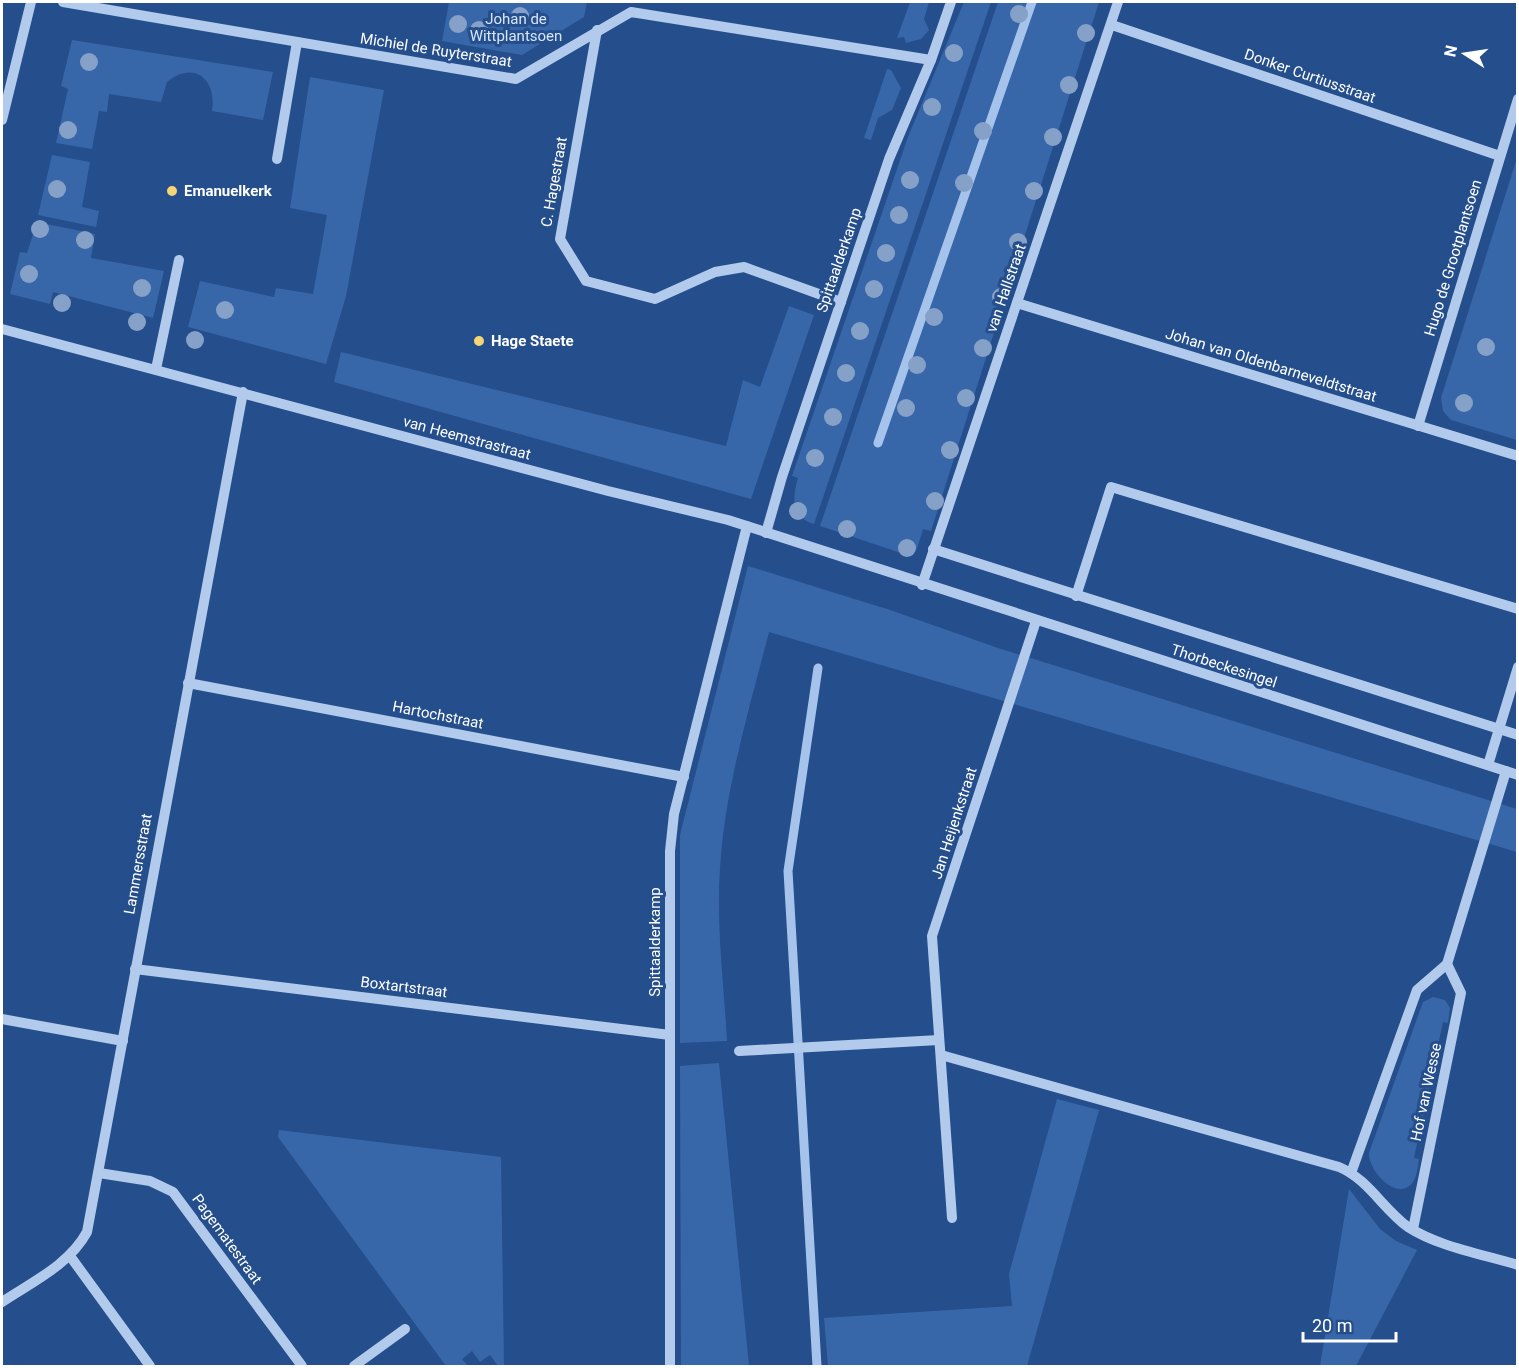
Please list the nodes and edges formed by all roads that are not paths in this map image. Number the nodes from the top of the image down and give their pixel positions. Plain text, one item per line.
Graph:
1 (31, 2) edge
2 (63, 2) edge
3 (951, 2) edge
4 (1118, 2) edge
5 (1112, 25) junction
6 (597, 30) junction
7 (297, 42) junction
8 (931, 60) junction
9 (1518, 99) edge
10 (2, 120) edge
11 (1500, 156) junction
12 (277, 159) dead end
13 (179, 260) dead end
14 (841, 302) junction
15 (1017, 303) junction
16 (2, 328) edge
17 (156, 369) junction
18 (243, 392) junction
19 (1418, 426) junction
20 (1518, 456) edge
21 (747, 526) junction
22 (766, 533) junction
23 (933, 549) junction
24 (922, 585) junction
25 (1076, 596) junction
26 (1518, 609) edge
27 (1036, 621) junction
28 (1518, 667) edge
29 (188, 683) junction
30 (1497, 729) junction
31 (1518, 735) edge
32 (1488, 765) junction
33 (1506, 771) junction
34 (1518, 775) edge
35 (684, 777) junction
36 (1447, 964) junction
37 (135, 969) junction
38 (2, 1019) edge
39 (670, 1035) junction
40 (939, 1040) junction
41 (123, 1041) junction
42 (739, 1051) dead end
43 (941, 1055) junction
44 (99, 1173) junction
45 (1351, 1173) junction
46 (952, 1218) dead end
47 (1413, 1229) junction
48 (70, 1256) junction
49 (1518, 1265) edge
50 (2, 1302) edge
51 (405, 1329) dead end
52 (150, 1366) edge
53 (302, 1366) edge
54 (354, 1366) edge
55 (670, 1366) edge

1 - 10 street
2 - 7 street, Michiel de Ruyterstraat
3 - 8 street, Spittaalderkamp
4 - 5 street, van Hallstraat
5 - 11 street, Donker Curtiusstraat
5 - 15 street, van Hallstraat
6 - 7 street, Michiel de Ruyterstraat
6 - 8 street, Michiel de Ruyterstraat
6 - 14 street, C. Hagestraat
7 - 12 street
8 - 14 street, Spittaalderkamp
9 - 11 street, Hugo de Grootplantsoen
11 - 19 street, Hugo de Grootplantsoen
13 - 17 street
14 - 22 street, Spittaalderkamp
15 - 19 street, Johan van Oldenbarneveldtstraat
15 - 23 street, van Hallstraat
16 - 17 street, van Heemstrastraat
17 - 18 street, van Heemstrastraat
18 - 21 street, van Heemstrastraat
18 - 29 street, Lammersstraat
19 - 20 street, Johan van Oldenbarneveldtstraat
21 - 22 street, van Heemstrastraat
21 - 35 street, Spittaalderkamp
22 - 24 street, van Heemstrastraat
23 - 24 street, van Hallstraat
23 - 25 street, Thorbeckesingel
24 - 27 street, Thorbeckesingel
25 - 26 street
25 - 30 street, Thorbeckesingel
27 - 32 street, Thorbeckesingel
27 - 40 street, Jan Heijenkstraat
28 - 30 street
29 - 35 street, Hartochstraat
29 - 37 street, Lammersstraat
30 - 31 street, Thorbeckesingel
30 - 32 street
32 - 33 street, Thorbeckesingel
33 - 34 street, Thorbeckesingel
33 - 36 street
35 - 39 street, Spittaalderkamp
36 - 45 street
36 - 47 street, Hof van Wesse
37 - 39 street, Boxtartstraat
37 - 41 street, Lammersstraat
38 - 41 street
39 - 55 street, Spittaalderkamp
40 - 42 street
40 - 43 street, Jan Heijenkstraat
41 - 44 street, Lammersstraat
43 - 45 street
43 - 46 street, Jan Heijenkstraat
44 - 48 street, Lammersstraat
44 - 53 street, Pagematestraat
45 - 47 street
47 - 49 street
48 - 50 street, Lammersstraat
48 - 52 street
51 - 54 street

